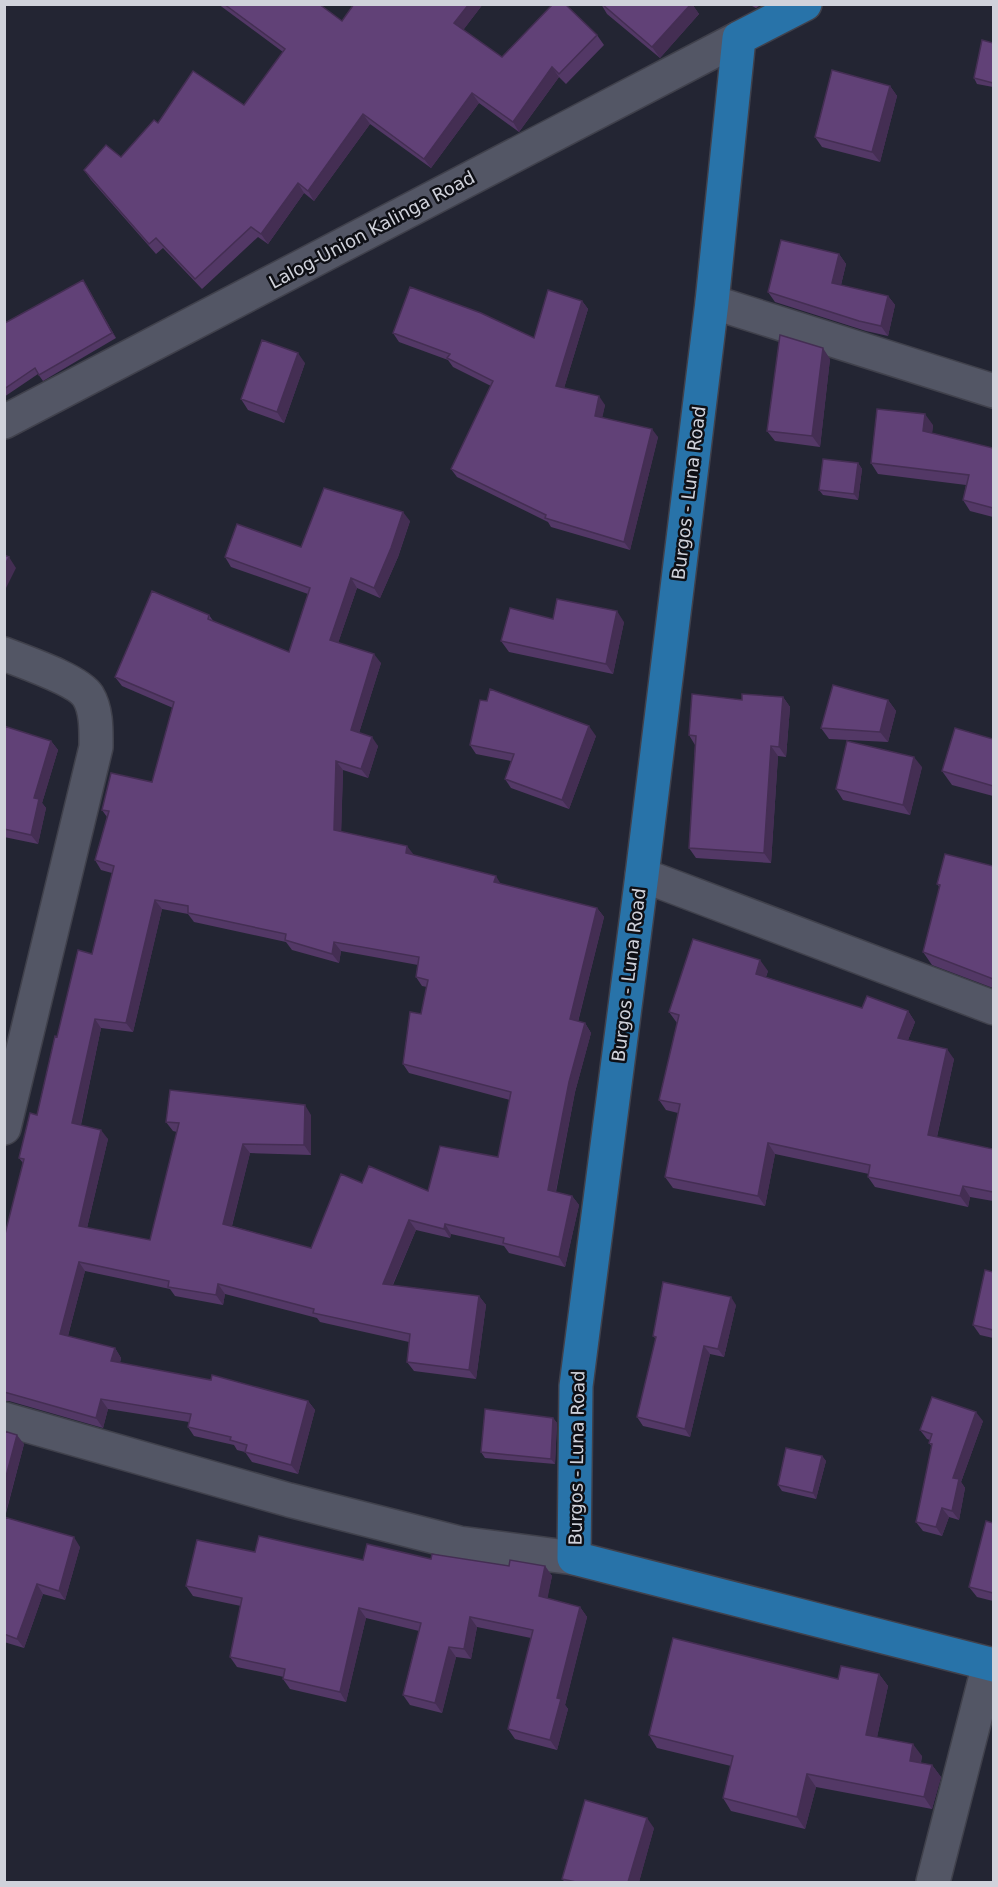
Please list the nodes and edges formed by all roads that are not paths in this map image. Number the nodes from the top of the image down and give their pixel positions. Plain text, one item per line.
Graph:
1 (805, 4) edge
2 (739, 38) junction
3 (712, 302) junction
4 (993, 392) edge
5 (4, 422) edge
6 (4, 654) edge
7 (642, 875) junction
8 (993, 1008) edge
9 (4, 1128) edge
10 (4, 1419) edge
11 (574, 1558) junction
12 (991, 1664) edge
13 (933, 1882) edge

1 - 2 main road
2 - 3 main road, Burgos - Luna Road
2 - 5 street, Lalog-Union Kalinga Road
3 - 4 street
3 - 7 main road, Burgos - Luna Road
6 - 9 street
7 - 8 street
7 - 11 main road, Burgos - Luna Road
10 - 11 street
11 - 12 main road, Burgos - Luna Road
12 - 13 street

